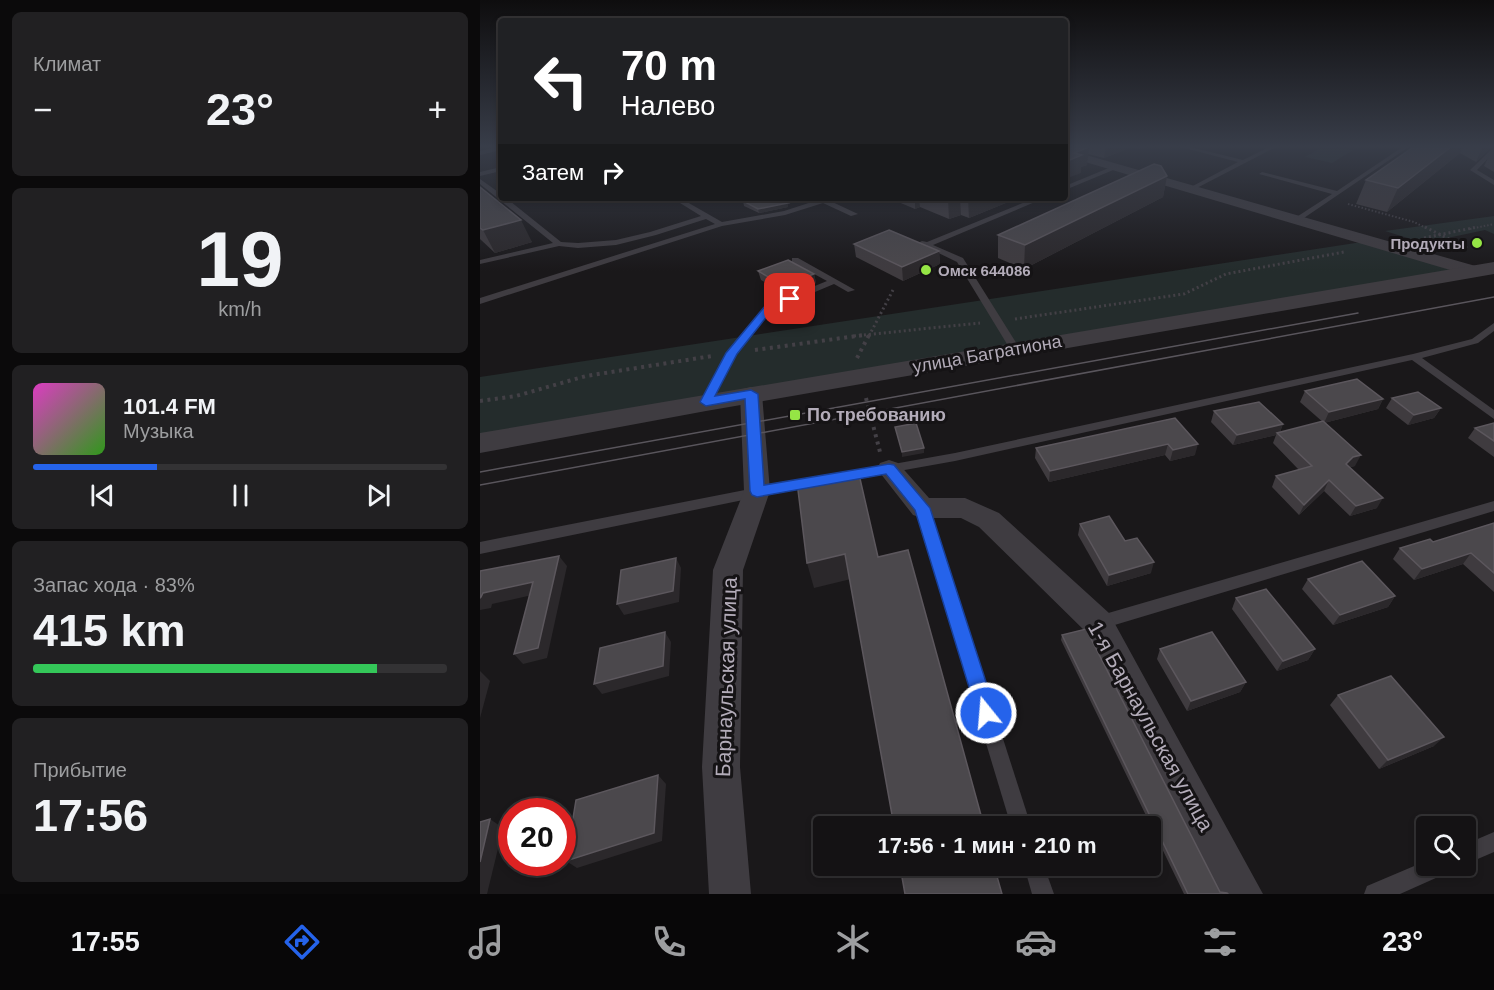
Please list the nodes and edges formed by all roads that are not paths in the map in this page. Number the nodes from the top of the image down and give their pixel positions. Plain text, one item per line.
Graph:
1 (1185, 188) edge
2 (1317, 188) edge
3 (1346, 188) edge
4 (1191, 189) joint
5 (1338, 193) junction
6 (504, 201) edge
7 (680, 201) edge
8 (816, 201) edge
9 (825, 201) edge
10 (1034, 201) edge
11 (854, 214) dead end
12 (707, 216) junction
13 (1298, 220) junction
14 (721, 224) junction
15 (559, 244) junction
16 (795, 260) dead end
17 (480, 262) edge
18 (1482, 267) edge
19 (834, 281) junction
20 (851, 290) dead end
21 (480, 301) edge
22 (1494, 326) edge
23 (1016, 349) junction
24 (1414, 357) junction
25 (751, 394) junction
26 (706, 402) junction
27 (1494, 415) edge
28 (480, 443) edge
29 (887, 469) junction
30 (757, 491) junction
31 (1494, 506) edge
32 (922, 508) junction
33 (480, 548) edge
34 (1098, 623) junction
35 (1019, 816) edge
36 (1494, 842) edge
37 (1476, 850) edge
38 (1037, 876) edge
39 (1417, 876) edge
40 (730, 894) edge
41 (1042, 894) edge
42 (1242, 894) edge
43 (1375, 894) edge

1 - 4 street
2 - 5 lane
3 - 5 lane
4 - 13 street
5 - 13 lane
6 - 15 lane
7 - 12 lane
8 - 14 lane
9 - 11 lane
10 - 23 lane
12 - 14 lane
12 - 15 lane
13 - 18 street
14 - 21 lane
15 - 17 lane
16 - 19 lane
18 - 23 street, улица Багратиона
19 - 20 lane
19 - 26 lane
22 - 24 lane
23 - 25 street, улица Багратиона
24 - 27 lane
24 - 29 lane
25 - 26 street, улица Багратиона
25 - 30 street, Барнаульская улица
26 - 28 street, улица Багратиона
29 - 30 lane
29 - 32 street
30 - 33 lane
30 - 40 street, Барнаульская улица
31 - 34 lane
32 - 34 street, 1-я Барнаульская улица
32 - 35 lane
34 - 42 street, 1-я Барнаульская улица
36 - 37 lane
38 - 41 lane
39 - 43 lane

